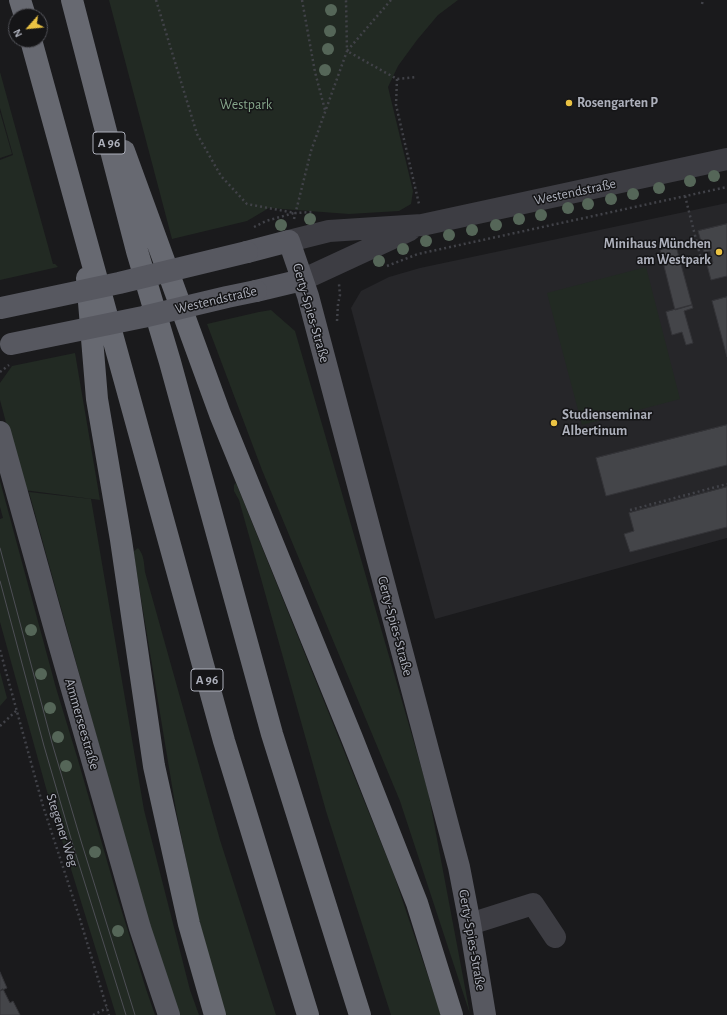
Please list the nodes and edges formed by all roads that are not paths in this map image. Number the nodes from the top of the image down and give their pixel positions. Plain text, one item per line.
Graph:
1 (72, 0) edge
2 (82, 35) junction
3 (33, 48) edge
4 (727, 159) edge
5 (422, 225) junction
6 (83, 229) junction
7 (289, 241) junction
8 (302, 280) junction
9 (1, 308) edge
10 (6, 345) edge
11 (0, 432) edge
12 (470, 924) junction
13 (555, 937) dead end
14 (170, 1015) edge
15 (215, 1015) edge
16 (308, 1015) edge
17 (360, 1015) edge
18 (452, 1015) edge
19 (484, 1015) edge

1 - 2 highway, A 96
2 - 17 highway, A 96
2 - 18 highway
3 - 6 highway, A 96
4 - 5 lane, Westendstraße
5 - 7 lane, Westendstraße
5 - 8 lane, Westendstraße
6 - 15 highway
6 - 16 highway, A 96
7 - 8 main road, Gerty-Spies-Straße
7 - 9 main road, Westendstraße, bridge
8 - 10 main road, Westendstraße, bridge
8 - 12 main road, Gerty-Spies-Straße
11 - 14 main road, Ammerseestraße
12 - 13 lane
12 - 19 main road, Gerty-Spies-Straße

